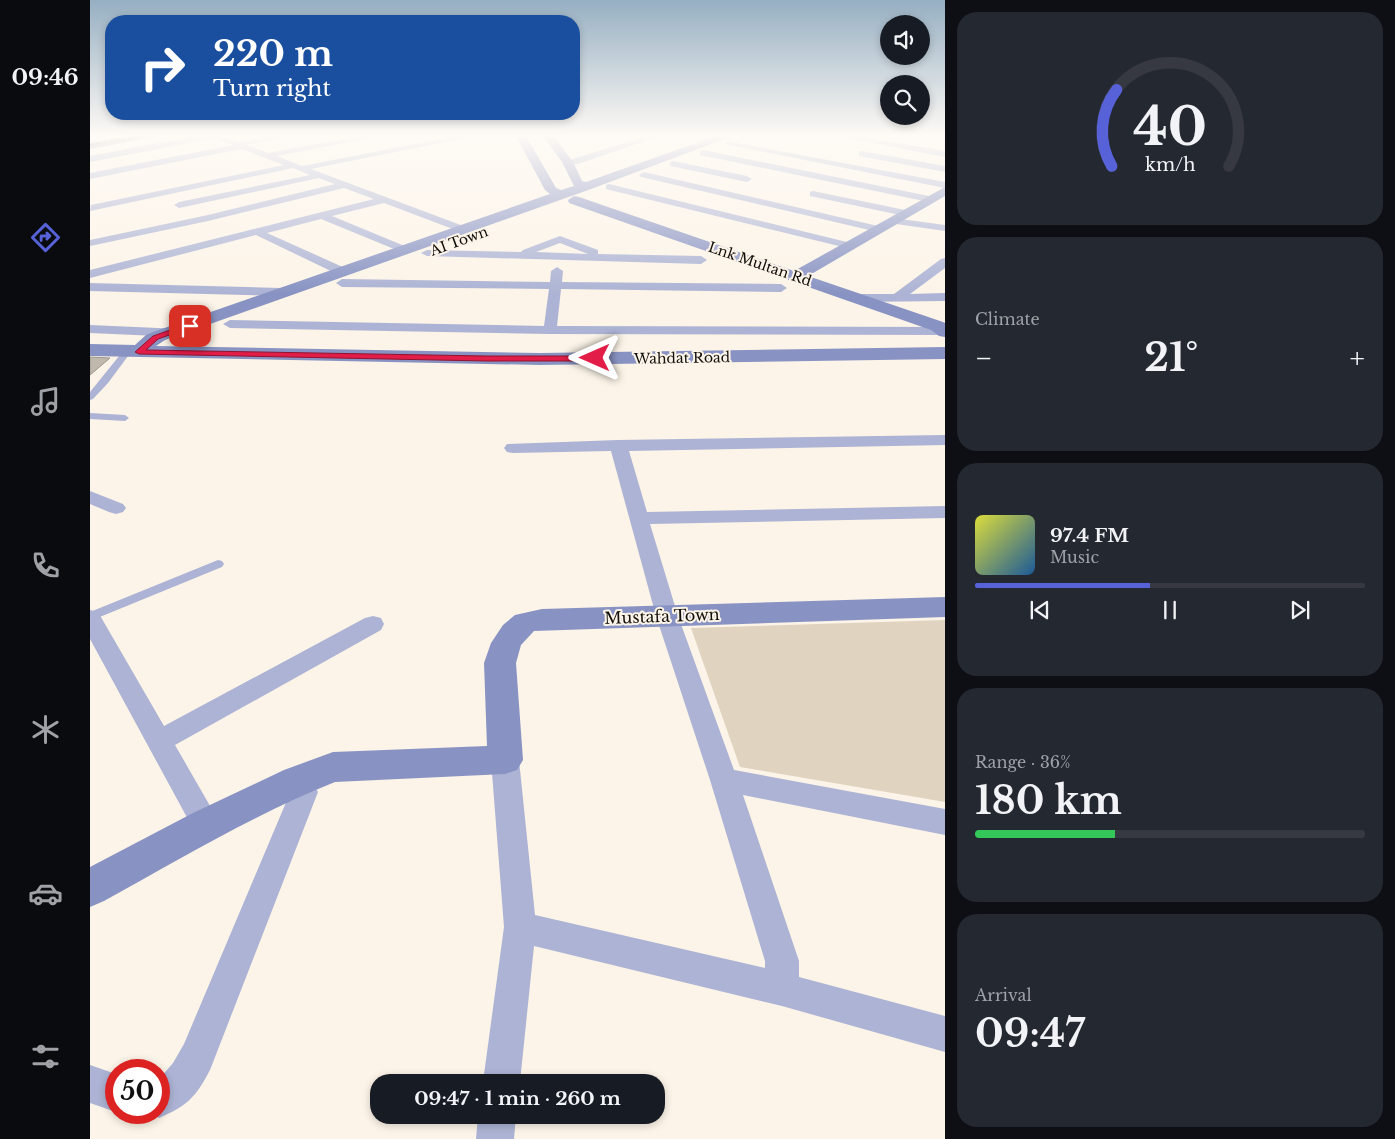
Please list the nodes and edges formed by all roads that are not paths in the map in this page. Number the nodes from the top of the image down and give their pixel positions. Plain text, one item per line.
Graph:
1 (140, 187) dead end
2 (192, 187) edge
3 (263, 187) edge
4 (336, 187) edge
5 (350, 187) edge
6 (549, 187) edge
7 (585, 187) edge
8 (609, 187) joint
9 (697, 187) edge
10 (871, 187) edge
11 (945, 191) edge
12 (155, 194) junction
13 (813, 194) dead end
14 (929, 199) junction
15 (383, 200) junction
16 (561, 200) junction
17 (179, 205) junction
18 (91, 208) edge
19 (321, 215) junction
20 (899, 217) junction
21 (208, 218) junction
22 (945, 228) edge
23 (462, 229) junction
24 (878, 229) junction
25 (257, 232) junction
26 (131, 234) junction
27 (438, 237) junction
28 (455, 242) junction
29 (90, 243) edge
30 (851, 246) junction
31 (403, 249) junction
32 (427, 253) junction
33 (165, 255) junction
34 (520, 255) junction
35 (559, 256) junction
36 (607, 258) junction
37 (701, 260) junction
38 (945, 262) edge
39 (90, 274) edge
40 (341, 277) junction
41 (795, 277) junction
42 (556, 285) junction
43 (90, 287) edge
44 (781, 288) junction
45 (281, 292) junction
46 (945, 297) edge
47 (858, 298) junction
48 (896, 298) junction
49 (230, 324) junction
50 (90, 329) edge
51 (550, 330) junction
52 (906, 331) junction
53 (945, 335) edge
54 (90, 343) edge
55 (172, 343) junction
56 (137, 349) junction
57 (90, 350) edge
58 (945, 353) edge
59 (90, 397) edge
60 (90, 416) edge
61 (125, 418) dead end
62 (945, 440) edge
63 (618, 445) junction
64 (513, 448) dead end
65 (90, 497) edge
66 (116, 508) dead end
67 (945, 512) edge
68 (638, 518) junction
69 (218, 564) dead end
70 (945, 607) edge
71 (667, 616) junction
72 (90, 618) edge
73 (373, 624) dead end
74 (158, 742) junction
75 (505, 760) junction
76 (724, 780) junction
77 (297, 781) junction
78 (945, 822) edge
79 (206, 825) junction
80 (90, 888) edge
81 (520, 927) junction
82 (782, 989) junction
83 (945, 1034) edge
84 (502, 1074) edge
85 (90, 1084) edge
86 (105, 1089) edge
87 (170, 1094) edge
88 (496, 1124) edge
89 (494, 1139) edge

1 - 12 street
2 - 12 street
3 - 17 street
4 - 21 street
5 - 15 street
6 - 16 street, Lnk Multan Rd
7 - 16 street
8 - 16 street, AI Town
8 - 30 street
9 - 24 street
10 - 14 street
11 - 14 street
12 - 17 street
12 - 18 street
13 - 20 street
14 - 20 street
15 - 19 street
15 - 23 street
16 - 23 street
16 - 28 street, AI Town
16 - 37 street, Lnk Multan Rd
16 - 41 street, Lnk Multan Rd
17 - 21 street
18 - 26 street
19 - 25 street
19 - 31 street
20 - 22 street
20 - 24 street
21 - 26 street
23 - 27 street
24 - 30 street
25 - 33 street
25 - 40 street
26 - 29 street
26 - 33 street
27 - 28 street
27 - 31 street
28 - 32 street, AI Town
30 - 41 street
31 - 40 street
32 - 34 street
32 - 40 street, AI Town
33 - 39 street
34 - 35 street
34 - 36 street
35 - 36 street
35 - 42 street
36 - 37 street
37 - 44 street, Lnk Multan Rd
38 - 48 street
40 - 42 street
40 - 45 street
40 - 49 street, AI Town
41 - 47 street, Lnk Multan Rd
42 - 44 street
42 - 51 street
43 - 45 street
44 - 52 street, Lnk Multan Rd
45 - 55 street
46 - 48 street
47 - 48 street
47 - 53 street, Lnk Multan Rd
49 - 51 street
49 - 55 street, AI Town
50 - 55 street
51 - 52 street
52 - 53 street
53 - 55 street, Wahdat Road
54 - 56 street, Wahdat Road
55 - 56 street, Wahdat Road
55 - 58 street, Wahdat Road
56 - 57 street, Wahdat Road
56 - 59 lane
60 - 61 lane
62 - 63 street
63 - 64 street
63 - 68 street
65 - 66 street
67 - 68 street
68 - 71 street
69 - 72 lane
70 - 71 street, Mustafa Town
71 - 75 street, Mustafa Town
71 - 76 street
72 - 74 street
73 - 74 street
74 - 79 street
75 - 77 street
75 - 81 street
76 - 78 street
76 - 82 street
77 - 79 street
77 - 87 street
79 - 80 street
81 - 82 street
81 - 84 street
82 - 83 street
85 - 86 street
88 - 89 street

